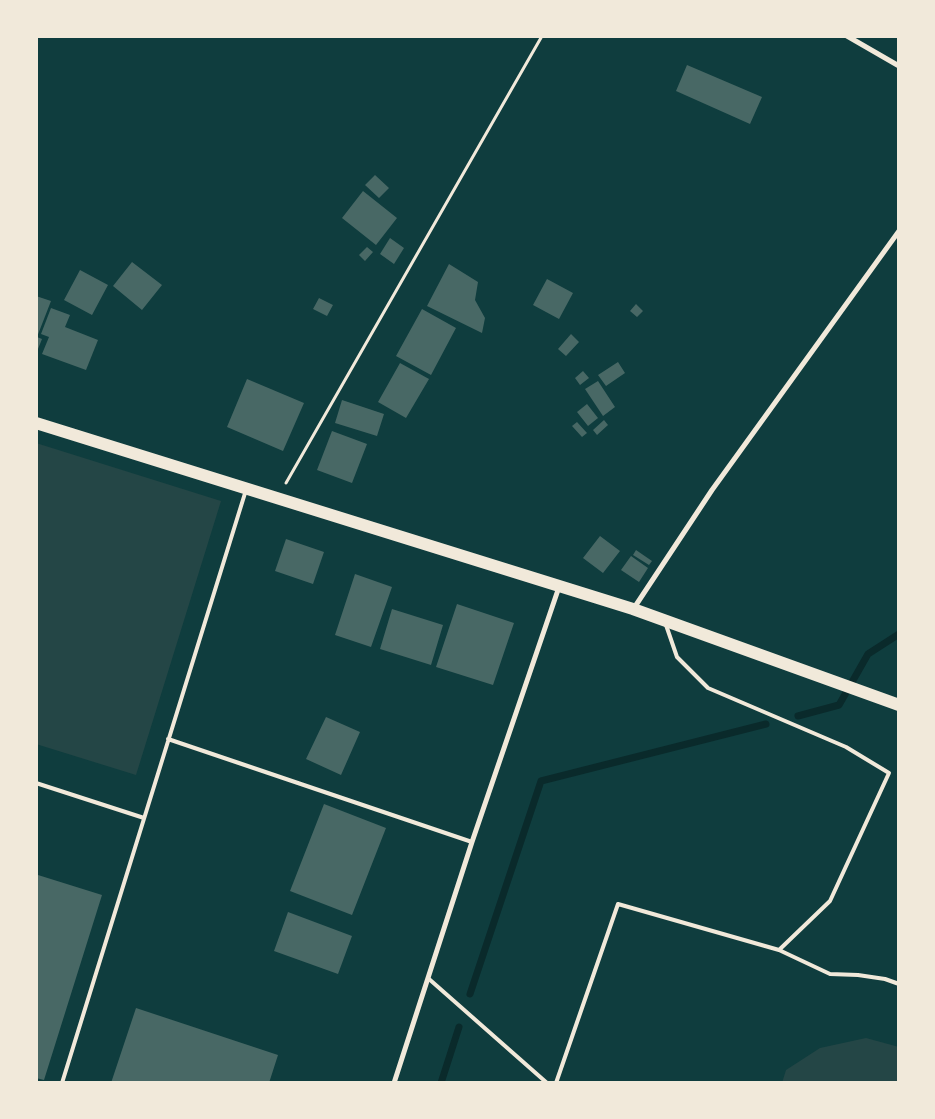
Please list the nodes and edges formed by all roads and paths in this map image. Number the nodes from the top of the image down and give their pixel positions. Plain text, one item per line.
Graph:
1 (542, 36) edge
2 (847, 36) edge
3 (899, 66) edge
4 (899, 231) edge
5 (36, 423) edge
6 (246, 489) junction
7 (276, 498) junction
8 (559, 586) junction
9 (633, 609) junction
10 (665, 620) junction
11 (899, 705) edge
12 (168, 739) junction
13 (36, 783) edge
14 (144, 818) junction
15 (472, 842) junction
16 (779, 950) junction
17 (429, 979) junction
18 (899, 984) edge
19 (62, 1083) edge
20 (394, 1083) edge
21 (546, 1083) edge
22 (556, 1083) edge

1 - 7 path
2 - 3 street
4 - 9 street
5 - 6 main road
6 - 7 main road
6 - 12 lane
7 - 8 main road
8 - 9 main road
8 - 15 street
9 - 10 main road
10 - 11 main road
10 - 16 lane
12 - 14 lane
12 - 15 lane
13 - 14 lane
14 - 19 lane
15 - 17 street
16 - 18 lane
16 - 22 lane
17 - 20 street
17 - 21 lane

